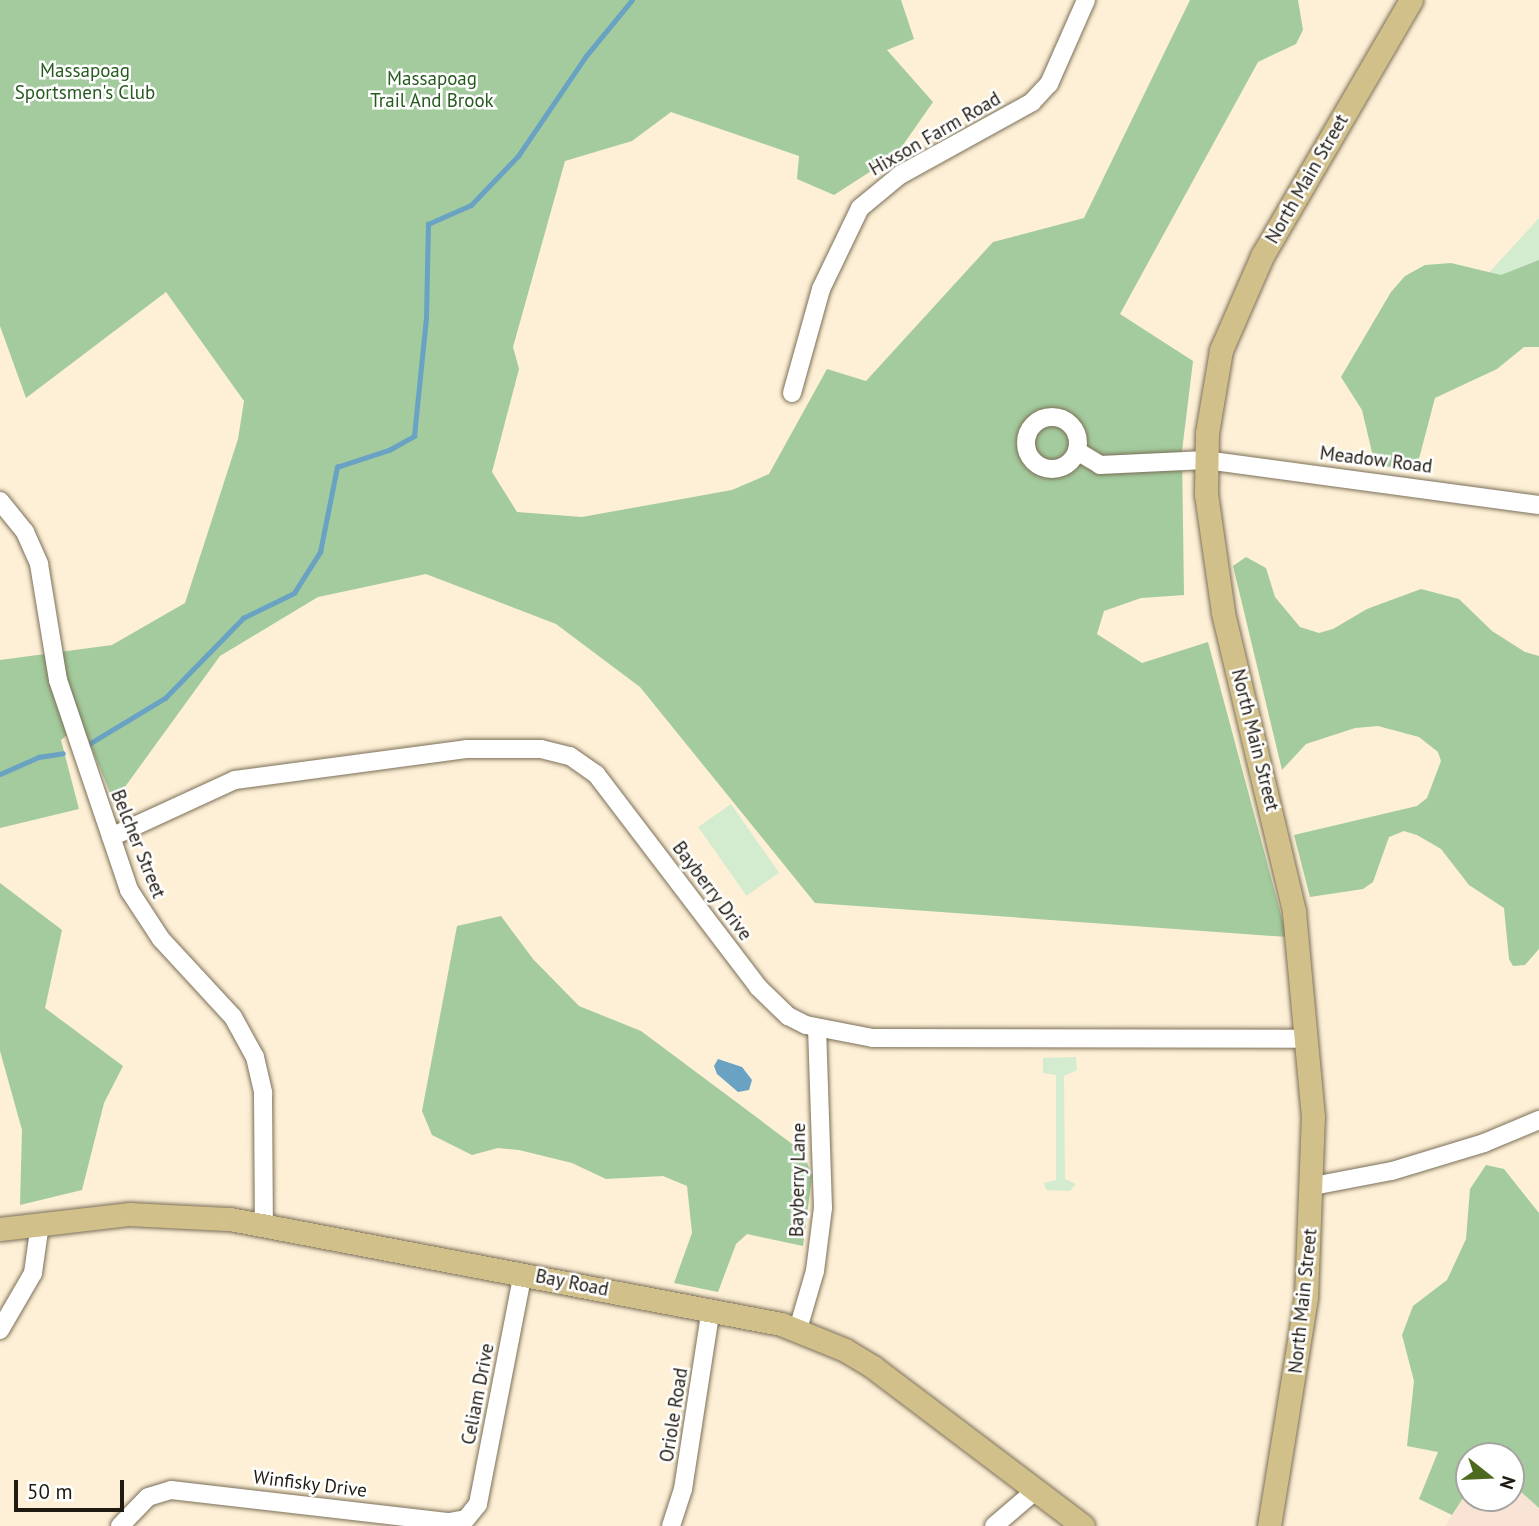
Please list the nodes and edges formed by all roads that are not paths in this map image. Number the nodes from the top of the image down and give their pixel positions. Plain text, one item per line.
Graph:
1 (1086, 0) edge
2 (1411, 0) edge
3 (792, 393) dead end
4 (1077, 451) dead end
5 (1206, 460) junction
6 (0, 501) edge
7 (1539, 505) edge
8 (111, 837) junction
9 (817, 1028) junction
10 (1308, 1039) junction
11 (1539, 1119) edge
12 (1313, 1186) junction
13 (264, 1223) junction
14 (40, 1224) junction
15 (0, 1228) edge
16 (523, 1273) junction
17 (711, 1309) junction
18 (798, 1329) junction
19 (0, 1330) edge
20 (1036, 1490) junction
21 (469, 1522) edge
22 (120, 1526) edge
23 (671, 1526) edge
24 (994, 1526) edge
25 (1083, 1526) edge
26 (1269, 1526) edge

1 - 3 street, Hixson Farm Road
2 - 5 main road, North Main Street
4 - 5 street, Meadow Road
5 - 7 street, Meadow Road
5 - 10 main road, North Main Street
6 - 8 street, Belcher Street
8 - 9 street, Bayberry Drive
8 - 13 street, Belcher Street
9 - 10 street, Bayberry Drive
9 - 18 street, Bayberry Lane
10 - 12 main road, North Main Street
11 - 12 street
12 - 26 main road, North Main Street
13 - 14 main road, Bay Road
13 - 16 main road, Bay Road
14 - 15 main road, Bay Road
14 - 19 street
16 - 17 main road, Bay Road
16 - 21 street, Celiam Drive
17 - 18 main road, Bay Road
17 - 23 street, Oriole Road
18 - 20 main road, Bay Road
20 - 24 street
20 - 25 main road, Bay Road
21 - 22 street, Winfisky Drive

